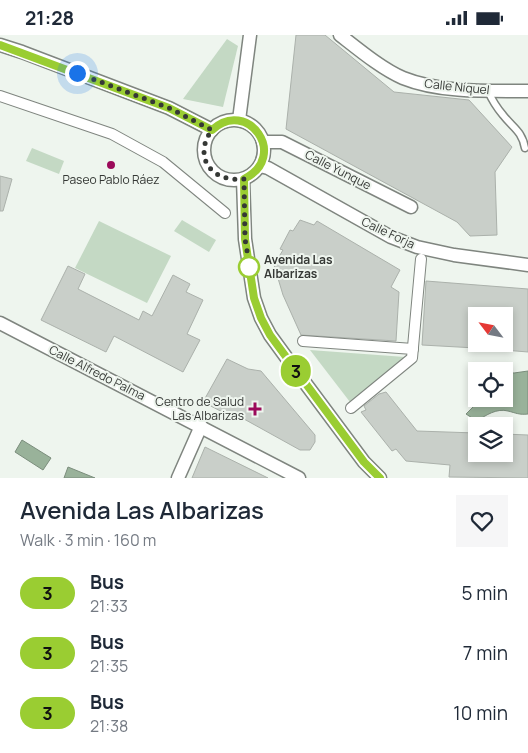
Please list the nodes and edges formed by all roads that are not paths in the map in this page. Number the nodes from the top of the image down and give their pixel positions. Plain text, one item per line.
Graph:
1 (250, 35) edge
2 (340, 35) edge
3 (0, 45) edge
4 (488, 91) junction
5 (528, 91) edge
6 (0, 95) edge
7 (239, 120) junction
8 (212, 130) junction
9 (263, 142) junction
10 (525, 148) dead end
11 (260, 166) junction
12 (244, 179) junction
13 (412, 207) dead end
14 (225, 213) dead end
15 (421, 259) dead end
16 (528, 265) edge
17 (2, 328) edge
18 (303, 341) dead end
19 (413, 349) junction
20 (352, 408) dead end
21 (201, 426) junction
22 (364, 462) junction
23 (178, 478) edge
24 (299, 478) edge
25 (369, 478) edge
26 (380, 478) edge

1 - 7 street
2 - 4 street, Calle Níquel
3 - 8 street
4 - 5 street, Calle Níquel
4 - 10 lane
6 - 14 street
7 - 8 street
7 - 9 street
8 - 12 street
9 - 11 street
9 - 13 street, Calle Yunque
11 - 12 street
11 - 16 street, Calle Forja
12 - 22 street
15 - 19 street
17 - 21 street, Calle Alfredo Palma
18 - 19 street
19 - 20 street
21 - 23 street
21 - 24 street, Calle Alfredo Palma
22 - 25 street
22 - 26 street

